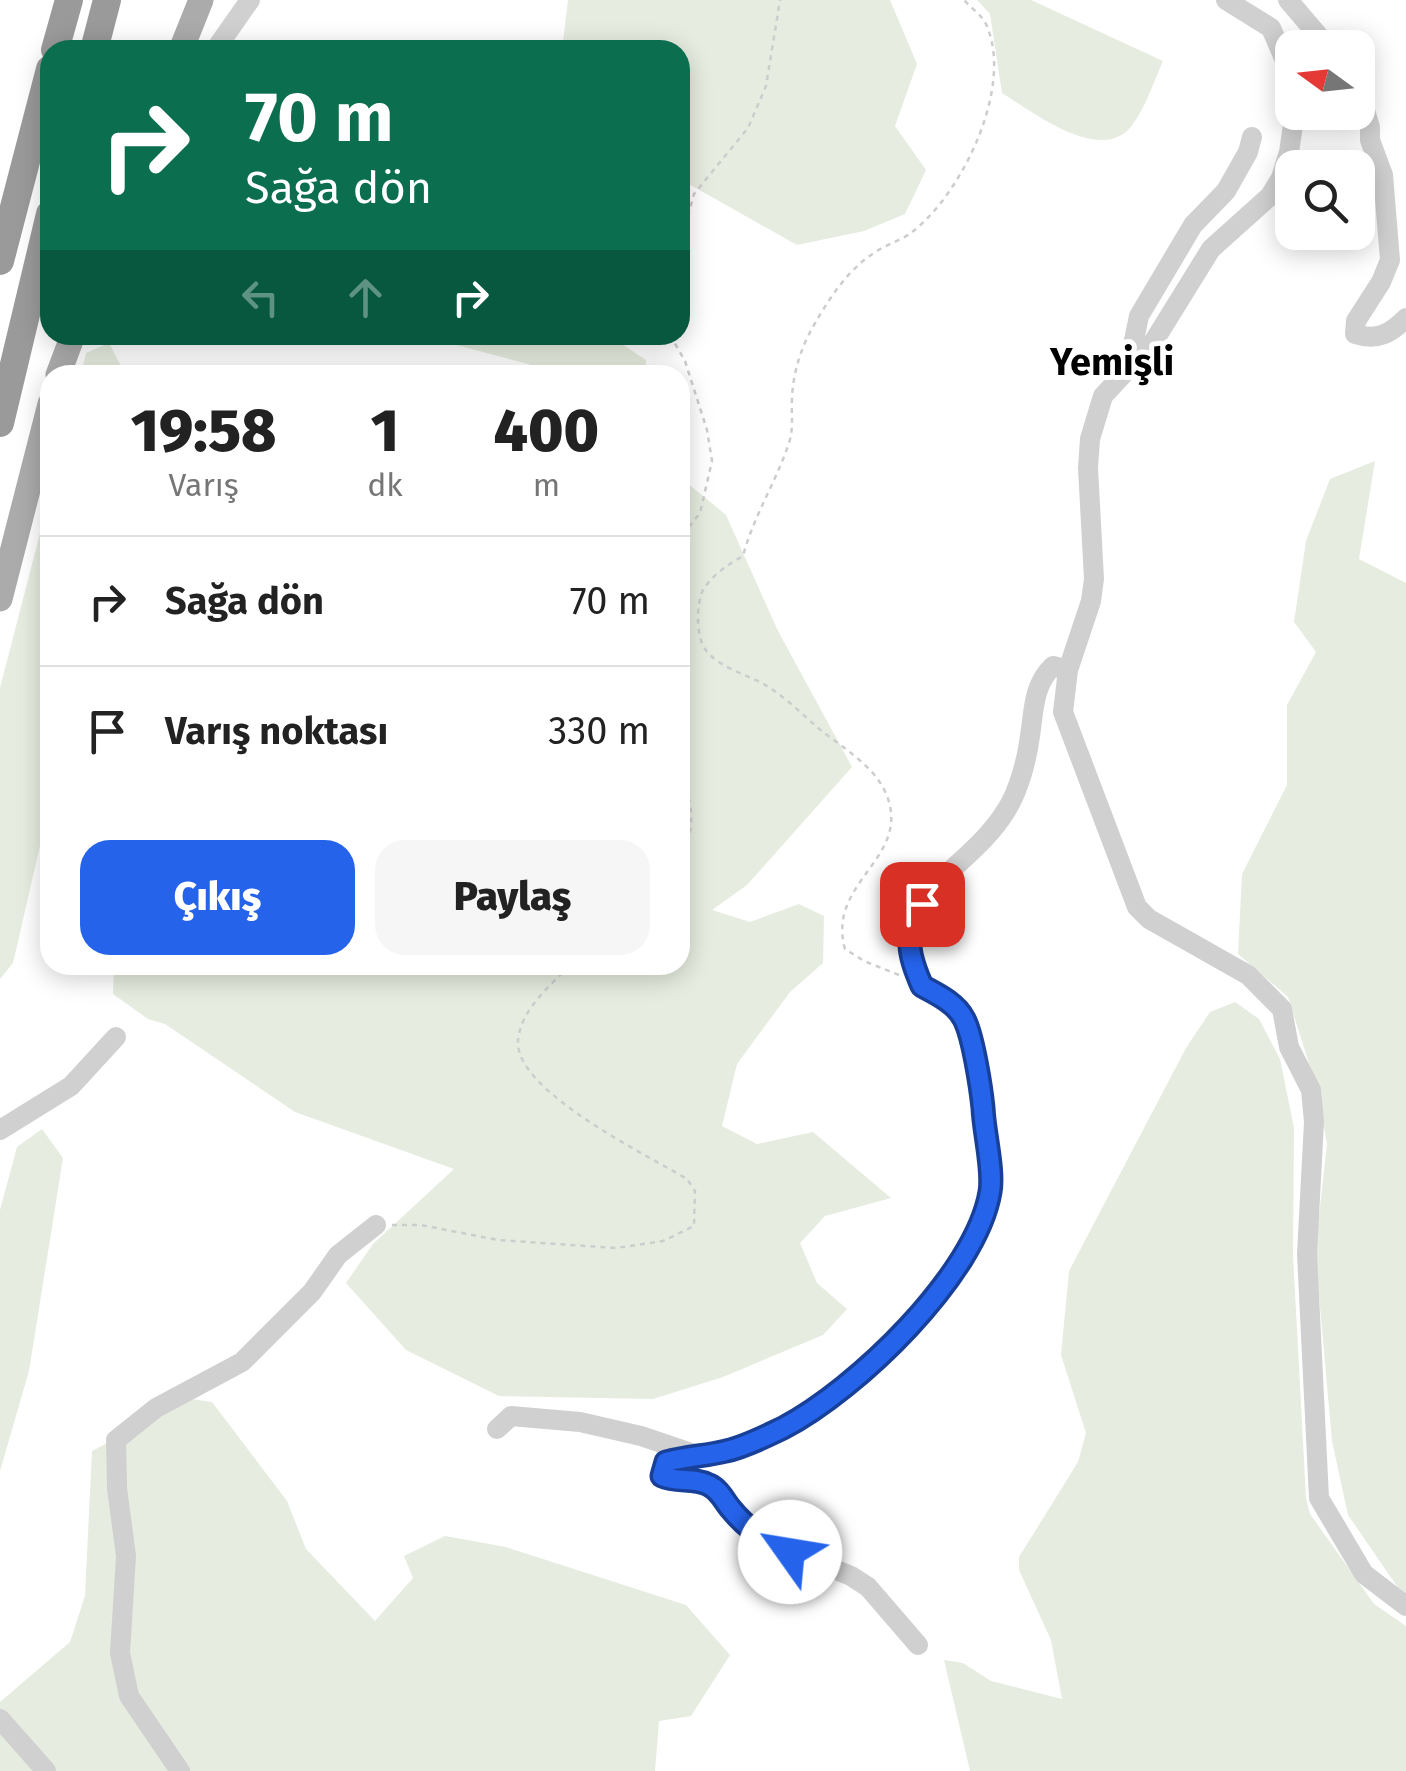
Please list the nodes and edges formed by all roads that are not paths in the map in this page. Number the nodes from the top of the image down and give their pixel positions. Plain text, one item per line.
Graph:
1 (68, 0) edge
2 (108, 0) edge
3 (201, 0) edge
4 (250, 0) edge
5 (1226, 0) edge
6 (1288, 0) edge
7 (1314, 30) edge
8 (1275, 37) edge
9 (58, 40) edge
10 (97, 40) edge
11 (185, 40) edge
12 (222, 40) edge
13 (40, 107) edge
14 (1293, 130) edge
15 (1370, 130) edge
16 (1252, 137) dead end
17 (40, 256) edge
18 (0, 261) edge
19 (1406, 318) edge
20 (1128, 369) junction
21 (0, 424) edge
22 (40, 443) edge
23 (0, 599) edge
24 (1068, 670) junction
25 (116, 1037) dead end
26 (0, 1130) edge
27 (376, 1225) road end
28 (497, 1429) dead end
29 (694, 1454) junction
30 (1406, 1606) edge
31 (918, 1645) dead end
32 (0, 1720) edge
33 (46, 1771) edge
34 (180, 1771) edge

1 - 9 highway
2 - 10 highway
3 - 11 main road
4 - 12 street
5 - 8 street
6 - 7 street
13 - 18 highway
14 - 20 street
15 - 19 street
16 - 20 street
17 - 21 highway
20 - 24 street
22 - 23 main road
24 - 29 street
24 - 30 street
25 - 26 street
27 - 34 street
28 - 29 street
29 - 31 street
32 - 33 street

